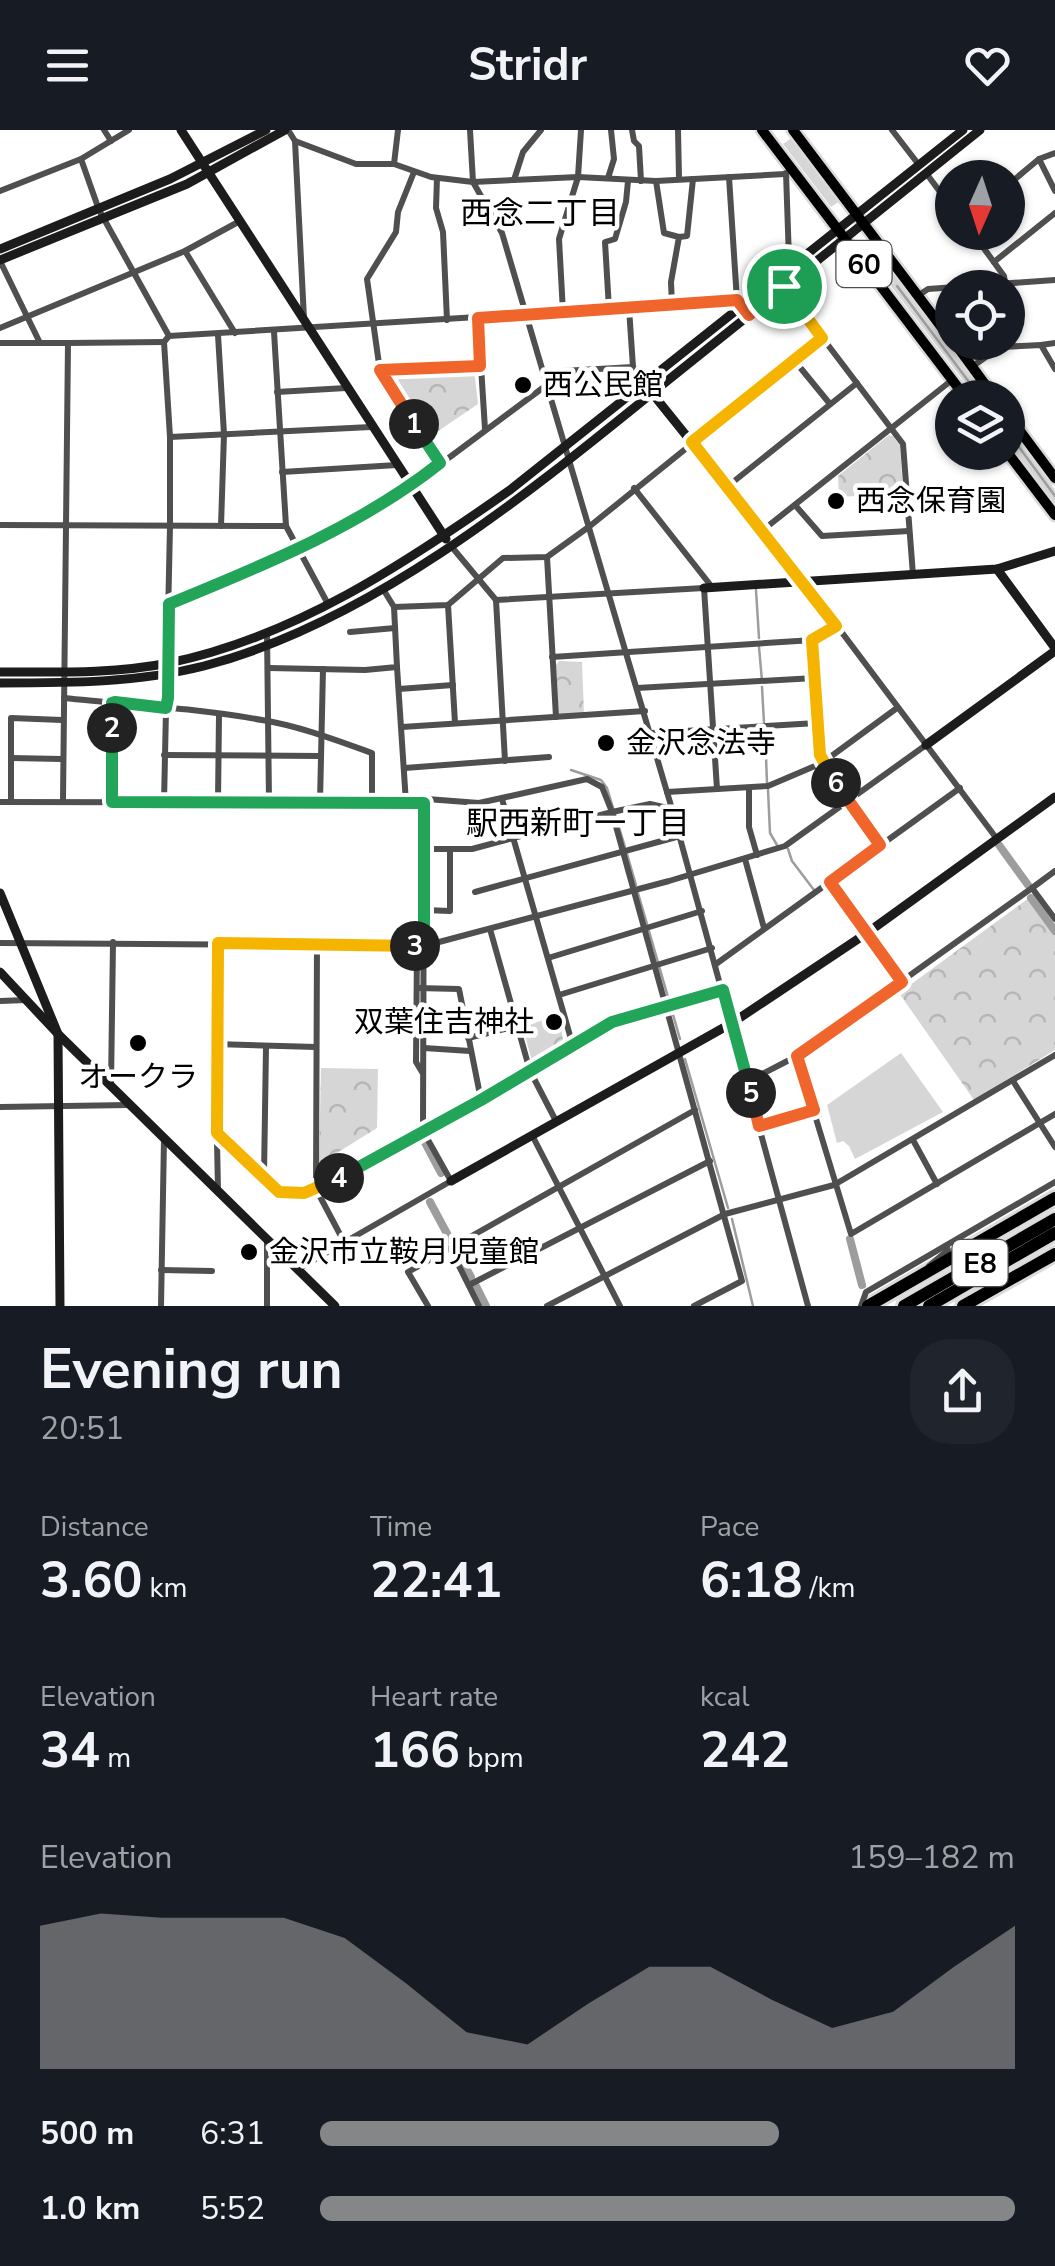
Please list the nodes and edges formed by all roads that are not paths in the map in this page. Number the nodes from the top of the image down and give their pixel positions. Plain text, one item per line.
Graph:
1 (104, 130) edge
2 (130, 130) edge
3 (181, 130) edge
4 (266, 130) edge
5 (287, 130) edge
6 (398, 130) edge
7 (470, 130) edge
8 (541, 130) edge
9 (580, 130) edge
10 (611, 130) edge
11 (632, 130) edge
12 (678, 130) edge
13 (762, 130) edge
14 (793, 130) edge
15 (892, 130) edge
16 (963, 130) edge
17 (976, 131) edge
18 (111, 141) junction
19 (295, 141) junction
20 (1055, 154) edge
21 (80, 159) junction
22 (1039, 159) junction
23 (394, 164) junction
24 (206, 168) junction
25 (923, 169) junction
26 (1025, 170) edge
27 (789, 171) junction
28 (414, 172) junction
29 (437, 177) junction
30 (578, 177) junction
31 (729, 177) junction
32 (608, 178) junction
33 (679, 179) junction
34 (693, 179) junction
35 (514, 180) junction
36 (628, 181) junction
37 (642, 181) junction
38 (656, 181) junction
39 (474, 182) junction
40 (935, 185) edge
41 (0, 191) edge
42 (1055, 191) edge
43 (1055, 213) edge
44 (102, 214) junction
45 (861, 219) junction
46 (240, 221) junction
47 (842, 234) junction
48 (679, 237) junction
49 (0, 249) edge
50 (985, 250) edge
51 (185, 251) junction
52 (0, 260) edge
53 (994, 262) junction
54 (794, 265) junction
55 (1000, 270) edge
56 (134, 273) junction
57 (1055, 280) edge
58 (1025, 282) edge
59 (784, 286) junction
60 (935, 289) edge
61 (919, 296) junction
62 (672, 305) junction
63 (743, 307) junction
64 (629, 308) junction
65 (609, 309) junction
66 (563, 312) junction
67 (526, 315) junction
68 (28, 317) junction
69 (478, 318) junction
70 (935, 318) edge
71 (447, 320) junction
72 (375, 324) junction
73 (306, 326) junction
74 (0, 328) edge
75 (274, 332) junction
76 (236, 334) junction
77 (218, 335) junction
78 (822, 338) junction
79 (166, 339) junction
80 (0, 342) edge
81 (40, 342) junction
82 (68, 343) junction
83 (1055, 343) edge
84 (1025, 345) edge
85 (1041, 345) junction
86 (794, 360) junction
87 (967, 360) edge
88 (981, 360) edge
89 (480, 366) junction
90 (632, 367) junction
91 (972, 367) junction
92 (380, 370) junction
93 (1055, 370) edge
94 (544, 372) junction
95 (952, 380) edge
96 (982, 380) edge
97 (856, 383) junction
98 (548, 384) junction
99 (346, 388) junction
100 (649, 388) junction
101 (277, 392) junction
102 (935, 393) edge
103 (830, 404) junction
104 (371, 427) junction
105 (891, 428) junction
106 (485, 430) junction
107 (279, 431) junction
108 (224, 434) junction
109 (1025, 437) edge
110 (170, 438) junction
111 (692, 442) junction
112 (567, 446) junction
113 (570, 458) junction
114 (440, 463) junction
115 (397, 465) junction
116 (1021, 470) edge
117 (282, 472) junction
118 (1055, 478) edge
119 (410, 486) junction
120 (728, 486) junction
121 (634, 488) junction
122 (795, 505) junction
123 (1055, 515) edge
124 (0, 525) edge
125 (66, 525) junction
126 (170, 526) junction
127 (221, 526) junction
128 (286, 526) junction
129 (590, 526) junction
130 (763, 530) junction
131 (909, 531) junction
132 (447, 541) junction
133 (298, 551) junction
134 (1055, 551) edge
135 (547, 556) junction
136 (997, 569) junction
137 (912, 575) junction
138 (478, 579) junction
139 (804, 582) junction
140 (382, 587) junction
141 (708, 587) junction
142 (610, 594) junction
143 (550, 598) junction
144 (496, 600) junction
145 (169, 604) junction
146 (328, 604) junction
147 (448, 605) junction
148 (394, 607) junction
149 (836, 626) junction
150 (395, 628) junction
151 (350, 632) dead end
152 (268, 639) junction
153 (812, 640) junction
154 (708, 647) junction
155 (1055, 649) edge
156 (627, 652) junction
157 (552, 657) junction
158 (397, 667) junction
159 (169, 668) junction
160 (269, 668) junction
161 (323, 668) junction
162 (0, 672) edge
163 (64, 678) junction
164 (814, 678) junction
165 (0, 682) edge
166 (710, 684) junction
167 (452, 685) junction
168 (398, 688) junction
169 (638, 688) junction
170 (64, 698) junction
171 (112, 703) junction
172 (166, 708) junction
173 (898, 708) junction
174 (645, 711) junction
175 (219, 715) junction
176 (556, 717) junction
177 (62, 720) junction
178 (504, 720) junction
179 (270, 722) junction
180 (816, 723) junction
181 (455, 724) junction
182 (402, 728) junction
183 (713, 729) junction
184 (651, 733) junction
185 (322, 736) junction
186 (926, 745) junction
187 (164, 754) junction
188 (218, 755) junction
189 (270, 756) junction
190 (320, 756) junction
191 (11, 758) junction
192 (548, 758) dead end
193 (62, 759) junction
194 (505, 761) junction
195 (822, 763) junction
196 (405, 768) junction
197 (749, 788) junction
198 (960, 788) junction
199 (717, 790) junction
200 (667, 792) junction
201 (1055, 797) edge
202 (502, 799) junction
203 (62, 801) junction
204 (848, 801) junction
205 (0, 802) edge
206 (11, 802) junction
207 (112, 802) junction
208 (164, 802) junction
209 (218, 802) junction
210 (269, 802) junction
211 (320, 802) junction
212 (372, 803) junction
213 (406, 803) junction
214 (424, 803) junction
215 (672, 809) junction
216 (614, 811) junction
217 (680, 836) junction
218 (513, 838) junction
219 (998, 839) junction
220 (880, 845) junction
221 (424, 849) junction
222 (450, 849) junction
223 (625, 850) junction
224 (757, 855) junction
225 (746, 859) junction
226 (1055, 871) edge
227 (692, 875) junction
228 (525, 878) junction
229 (830, 882) junction
230 (1032, 888) junction
231 (636, 890) junction
232 (475, 892) dead end
233 (0, 893) edge
234 (425, 910) junction
235 (702, 912) junction
236 (536, 917) junction
237 (1055, 919) edge
238 (646, 927) junction
239 (764, 928) junction
240 (490, 929) junction
241 (867, 934) junction
242 (18, 942) junction
243 (112, 942) junction
244 (0, 943) edge
245 (218, 943) junction
246 (317, 943) junction
247 (420, 946) junction
248 (712, 948) junction
249 (548, 958) junction
250 (657, 964) junction
251 (716, 964) junction
252 (0, 972) edge
253 (902, 982) junction
254 (420, 988) junction
255 (723, 990) junction
256 (558, 995) junction
257 (27, 1000) junction
258 (0, 1001) edge
259 (668, 1005) junction
260 (420, 1014) junction
261 (732, 1023) junction
262 (517, 1026) junction
263 (58, 1034) junction
264 (468, 1038) junction
265 (215, 1044) junction
266 (573, 1046) junction
267 (266, 1047) junction
268 (316, 1048) junction
269 (424, 1048) junction
270 (470, 1050) junction
271 (679, 1053) junction
272 (1055, 1055) edge
273 (797, 1056) junction
274 (530, 1071) junction
275 (423, 1073) junction
276 (762, 1074) dead end
277 (1013, 1081) junction
278 (111, 1084) junction
279 (481, 1100) junction
280 (131, 1105) junction
281 (61, 1106) junction
282 (0, 1107) edge
283 (696, 1110) junction
284 (814, 1110) junction
285 (1055, 1114) edge
286 (556, 1121) junction
287 (1040, 1124) junction
288 (759, 1126) junction
289 (423, 1131) junction
290 (217, 1133) junction
291 (532, 1135) junction
292 (164, 1138) junction
293 (912, 1140) junction
294 (1055, 1147) edge
295 (710, 1161) junction
296 (264, 1176) junction
297 (451, 1181) junction
298 (1055, 1182) edge
299 (936, 1184) junction
300 (834, 1185) junction
301 (558, 1188) junction
302 (316, 1189) junction
303 (218, 1190) junction
304 (1055, 1190) edge
305 (1030, 1197) junction
306 (1055, 1198) edge
307 (778, 1200) junction
308 (1023, 1211) junction
309 (726, 1214) junction
310 (1055, 1219) edge
311 (1002, 1228) junction
312 (578, 1230) junction
313 (1055, 1233) edge
314 (267, 1240) junction
315 (343, 1240) junction
316 (946, 1246) junction
317 (450, 1248) junction
318 (1055, 1254) edge
319 (298, 1269) junction
320 (161, 1270) junction
321 (212, 1271) dead end
322 (922, 1274) junction
323 (604, 1276) junction
324 (469, 1284) junction
325 (60, 1306) edge
326 (161, 1306) edge
327 (267, 1306) edge
328 (335, 1306) edge
329 (428, 1306) edge
330 (479, 1306) edge
331 (547, 1306) edge
332 (620, 1306) edge
333 (694, 1306) edge
334 (808, 1306) edge
335 (864, 1306) edge
336 (904, 1306) edge
337 (930, 1306) edge
338 (963, 1306) edge

1 - 18 street
2 - 18 street
3 - 24 street
4 - 24 street
5 - 19 street
5 - 24 street
6 - 23 street
7 - 39 street
8 - 35 street
9 - 30 street
10 - 32 street
11 - 37 street
12 - 33 street
13 - 27 main road, 60
14 - 45 main road, 60
15 - 25 street
16 - 25 street
17 - 25 street
18 - 21 street
19 - 23 street
19 - 73 street
20 - 22 street
21 - 41 street
21 - 44 street
22 - 26 street
22 - 42 street
23 - 28 street
24 - 44 street
24 - 46 street
25 - 40 street
25 - 45 street
27 - 31 street
27 - 47 main road, 60
27 - 54 street
28 - 29 street
28 - 72 street
29 - 39 street
29 - 71 street
30 - 32 street
30 - 35 street
30 - 66 street
31 - 34 street
31 - 63 street
32 - 36 street
33 - 34 street
33 - 38 street
34 - 48 street
35 - 39 street
36 - 37 street
36 - 65 street
37 - 38 street
38 - 48 street
39 - 67 street
43 - 53 street
44 - 49 street
44 - 52 street
44 - 56 street
45 - 47 street
45 - 61 main road, 60
46 - 51 street
46 - 73 street
47 - 54 street
47 - 59 street
47 - 95 main road, 60
48 - 62 street
50 - 53 street
51 - 56 street
51 - 76 street
52 - 68 street
53 - 55 street
54 - 63 street
56 - 68 street
56 - 79 street
57 - 58 street
59 - 63 street
59 - 78 street
60 - 61 street
61 - 70 main road, 60
62 - 63 street
62 - 64 street
63 - 100 street
64 - 65 street
64 - 90 street
65 - 66 street
66 - 67 street
67 - 69 street
67 - 94 street
68 - 74 street
68 - 81 street
69 - 71 street
69 - 89 street
71 - 72 street
72 - 73 street
72 - 92 street
73 - 75 street
73 - 99 street
75 - 76 street
75 - 101 street
76 - 77 street
77 - 79 street
77 - 108 street
78 - 86 street
78 - 97 street
79 - 82 street
79 - 110 street
80 - 81 street
81 - 82 street
82 - 125 street
83 - 85 street
84 - 85 street
85 - 93 street
86 - 103 street
86 - 111 street
87 - 91 main road, 60
88 - 91 street
89 - 92 street
89 - 106 street
90 - 94 street
90 - 100 street
91 - 96 main road, 60
92 - 114 street
94 - 98 street
97 - 103 street
97 - 105 street
98 - 106 street
98 - 112 street
99 - 101 street
99 - 104 street
100 - 111 street
100 - 112 street
100 - 113 street
101 - 107 street
102 - 105 street
103 - 120 street
104 - 107 street
104 - 115 street
105 - 122 street
105 - 131 street
106 - 114 street
107 - 108 street
107 - 117 street
108 - 110 street
108 - 127 street
109 - 118 main road
110 - 126 street
111 - 120 street
111 - 121 street
112 - 113 street
112 - 132 street
113 - 129 street
113 - 132 street
114 - 119 street
115 - 117 street
115 - 119 street
116 - 123 main road
117 - 128 street
119 - 132 street
119 - 133 street
120 - 130 street
121 - 129 street
121 - 141 street
122 - 130 street
122 - 131 street
124 - 125 street
125 - 126 street
125 - 163 street
126 - 127 street
126 - 145 street
127 - 128 street
128 - 133 street
129 - 135 street
129 - 142 street
130 - 139 street
131 - 137 street
132 - 138 street
132 - 140 street
132 - 146 street
133 - 145 street
133 - 146 street
134 - 136 street
135 - 138 street
135 - 143 street
136 - 137 street
136 - 155 street
137 - 139 street
138 - 144 street
138 - 147 street
139 - 141 street
139 - 149 street
140 - 148 street
140 - 152 street
141 - 142 street
141 - 154 street
142 - 143 street
142 - 156 street
143 - 144 street
143 - 157 street
144 - 178 street
145 - 159 street
146 - 152 street
147 - 148 street
147 - 167 street
148 - 150 street
149 - 153 street
149 - 173 street
150 - 151 street
150 - 158 street
152 - 159 street
152 - 160 street
153 - 154 street
153 - 164 street
154 - 156 street
154 - 166 street
155 - 186 street
156 - 157 street
156 - 169 street
157 - 176 street
158 - 161 street
158 - 168 street
159 - 163 street
159 - 172 street
160 - 161 street
160 - 179 street
161 - 185 street
162 - 163 street
163 - 165 street
163 - 170 street
164 - 166 street
164 - 180 street
166 - 169 street
166 - 183 street
167 - 168 street
167 - 181 street
168 - 182 street
169 - 174 street
170 - 171 street
170 - 177 street
171 - 172 street
171 - 207 street
172 - 175 street
172 - 187 street
173 - 186 street
173 - 195 street
174 - 176 street
174 - 184 street
175 - 179 street
175 - 188 street
176 - 178 street
177 - 191 street
177 - 193 street
178 - 181 street
178 - 194 street
179 - 185 street
179 - 189 street
180 - 183 street
180 - 195 street
181 - 182 street
182 - 196 street
183 - 184 street
183 - 199 street
184 - 200 street
185 - 190 street
185 - 212 street
186 - 198 street
186 - 204 street
187 - 188 street
187 - 208 street
188 - 189 street
188 - 209 street
189 - 190 street
189 - 210 street
190 - 211 street
191 - 193 street
191 - 206 street
192 - 194 street
193 - 203 street
194 - 196 street
195 - 197 street
195 - 204 street
196 - 213 street
197 - 199 street
197 - 224 street
198 - 219 street
198 - 220 street
199 - 200 street
200 - 215 street
201 - 219 street
202 - 214 street
202 - 216 street
202 - 218 street
203 - 206 street
203 - 207 street
204 - 220 street
204 - 224 street
205 - 206 street
207 - 208 street
208 - 209 street
209 - 210 street
210 - 211 street
211 - 212 street
212 - 213 street
213 - 214 street
214 - 221 street
215 - 216 street
215 - 217 street
216 - 218 street
216 - 223 street
217 - 223 street
217 - 227 street
218 - 222 street
218 - 228 street
219 - 241 street
220 - 229 street
221 - 222 street
221 - 234 street
222 - 234 street
223 - 228 street
223 - 231 street
224 - 225 street
225 - 227 street
225 - 239 street
226 - 230 street
227 - 231 street
227 - 235 street
228 - 232 street
228 - 236 street
229 - 239 street
229 - 241 street
230 - 237 street
230 - 253 street
231 - 236 street
231 - 238 street
233 - 242 street
234 - 247 street
235 - 238 street
235 - 248 street
236 - 240 street
236 - 249 street
238 - 249 street
238 - 250 street
239 - 251 street
240 - 247 street
240 - 262 street
241 - 253 street
241 - 261 street
242 - 243 street
242 - 244 street
242 - 263 street
243 - 245 street
243 - 278 street
245 - 246 street
245 - 265 street
246 - 247 street
246 - 268 street
247 - 254 street
248 - 250 street
248 - 251 street
249 - 256 street
250 - 256 street
250 - 259 street
251 - 255 street
252 - 257 street
253 - 273 street
254 - 260 street
254 - 264 street
255 - 259 street
255 - 261 street
256 - 266 street
257 - 258 street
257 - 263 street
259 - 266 street
259 - 271 street
260 - 269 street
260 - 275 street
261 - 271 street
261 - 288 street
262 - 264 street
262 - 274 street
263 - 278 street
263 - 281 street
264 - 270 street
265 - 267 street
265 - 290 street
266 - 274 street
267 - 268 street
267 - 296 street
268 - 302 street
269 - 270 street
269 - 275 street
270 - 279 street
271 - 283 street
271 - 286 street
272 - 277 street
273 - 276 street
273 - 284 street
274 - 279 street
274 - 286 street
275 - 289 street
277 - 287 street
277 - 293 street
278 - 280 street
279 - 289 street
280 - 281 street
280 - 292 street
281 - 282 street
281 - 325 street
283 - 295 street
283 - 301 street
284 - 288 street
284 - 300 street
285 - 287 street
286 - 291 street
287 - 294 street
287 - 299 street
288 - 307 street
289 - 297 street
289 - 302 street
290 - 296 street
290 - 303 street
291 - 297 street
291 - 301 street
292 - 303 street
292 - 320 street
293 - 299 street
293 - 300 street
295 - 309 street
295 - 312 street
296 - 302 street
297 - 315 street
298 - 305 street
299 - 300 street
300 - 307 street
301 - 312 street
301 - 317 street
302 - 315 street
303 - 314 street
304 - 308 highway
305 - 308 street
305 - 316 street
306 - 311 highway
307 - 309 street
307 - 334 street
308 - 311 highway
309 - 323 street
309 - 333 street
310 - 336 highway, E8
311 - 322 highway
312 - 323 street
312 - 324 street
313 - 337 highway, E8
314 - 319 street
314 - 327 street
315 - 319 street
316 - 322 street
316 - 335 street
317 - 324 street
317 - 329 street
318 - 338 highway
319 - 328 street
320 - 321 street
320 - 326 street
322 - 335 highway
323 - 331 street
323 - 332 street
324 - 330 street

